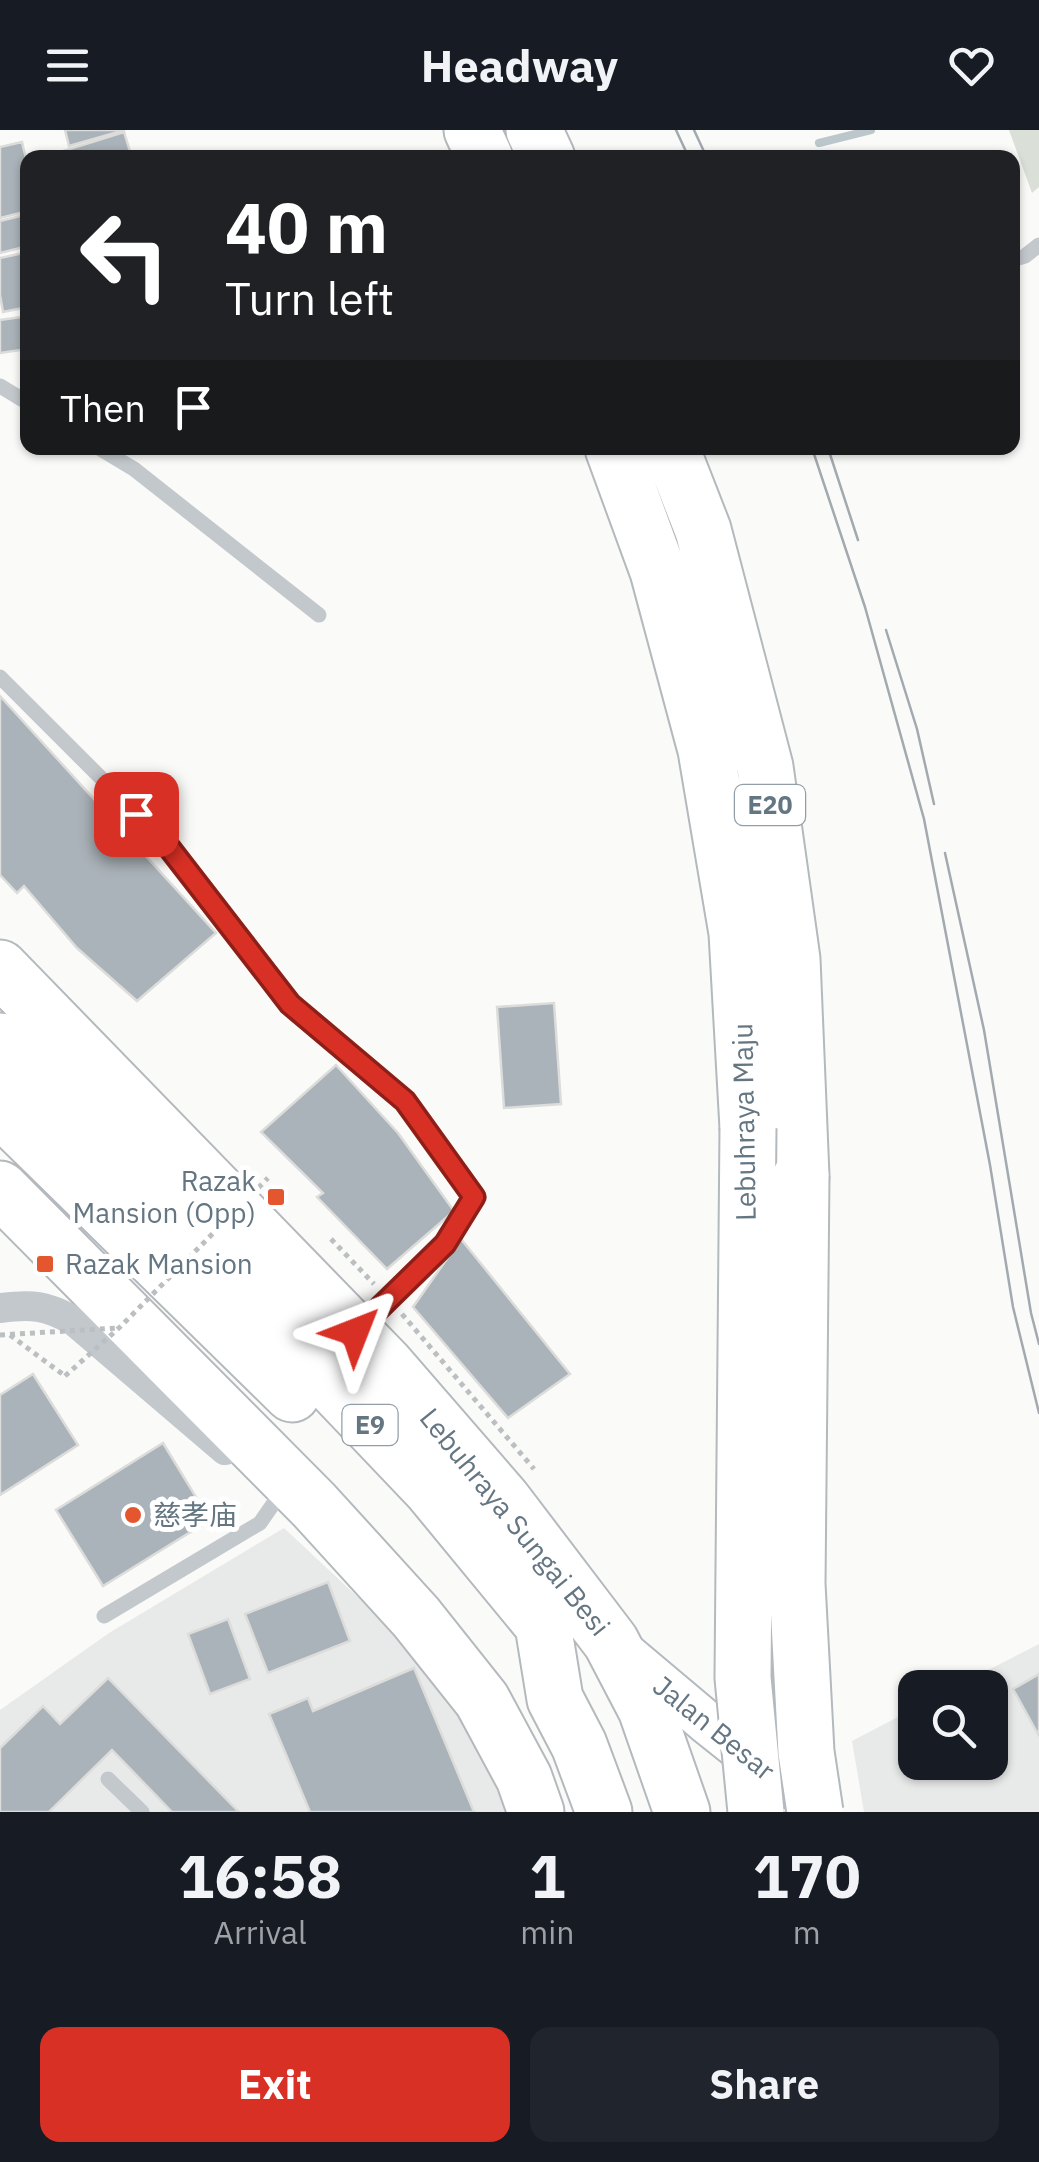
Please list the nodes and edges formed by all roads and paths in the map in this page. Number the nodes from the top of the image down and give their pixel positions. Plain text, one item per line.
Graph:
1 (111, 455) edge
2 (617, 455) edge
3 (674, 455) edge
4 (319, 615) dead end
5 (0, 677) edge
6 (0, 953) edge
7 (0, 968) edge
8 (21, 1025) edge
9 (0, 1108) edge
10 (268, 1178) dead end
11 (0, 1189) edge
12 (331, 1239) dead end
13 (0, 1308) edge
14 (372, 1316) junction
15 (120, 1327) junction
16 (0, 1331) edge
17 (296, 1501) junction
18 (104, 1616) dead end
19 (611, 1642) junction
20 (555, 1699) junction
21 (108, 1780) dead end
22 (142, 1812) edge
23 (536, 1812) edge
24 (604, 1812) edge
25 (682, 1812) edge
26 (756, 1812) edge
27 (817, 1812) edge

1 - 4 lane
2 - 26 highway, Lebuhraya Maju / E20, bridge
3 - 27 highway, Lebuhraya Maju / E20, bridge
5 - 14 lane
6 - 8 highway, Lebuhraya Sungai Besi / E9
7 - 8 highway, Lebuhraya Sungai Besi / E9
8 - 14 highway, Lebuhraya Sungai Besi / E9
8 - 20 highway, Lebuhraya Sungai Besi / E9
9 - 20 highway
10 - 15 path, bridge
11 - 17 highway
12 - 14 path
13 - 17 street
14 - 19 highway, Lebuhraya Sungai Besi / E9
15 - 16 path, bridge
15 - 16 path, bridge
17 - 18 lane
17 - 23 highway
19 - 25 highway, Lebuhraya Sungai Besi / E9
19 - 27 street, Jalan Besar
20 - 24 highway, Lebuhraya Sungai Besi / E9
21 - 22 lane

